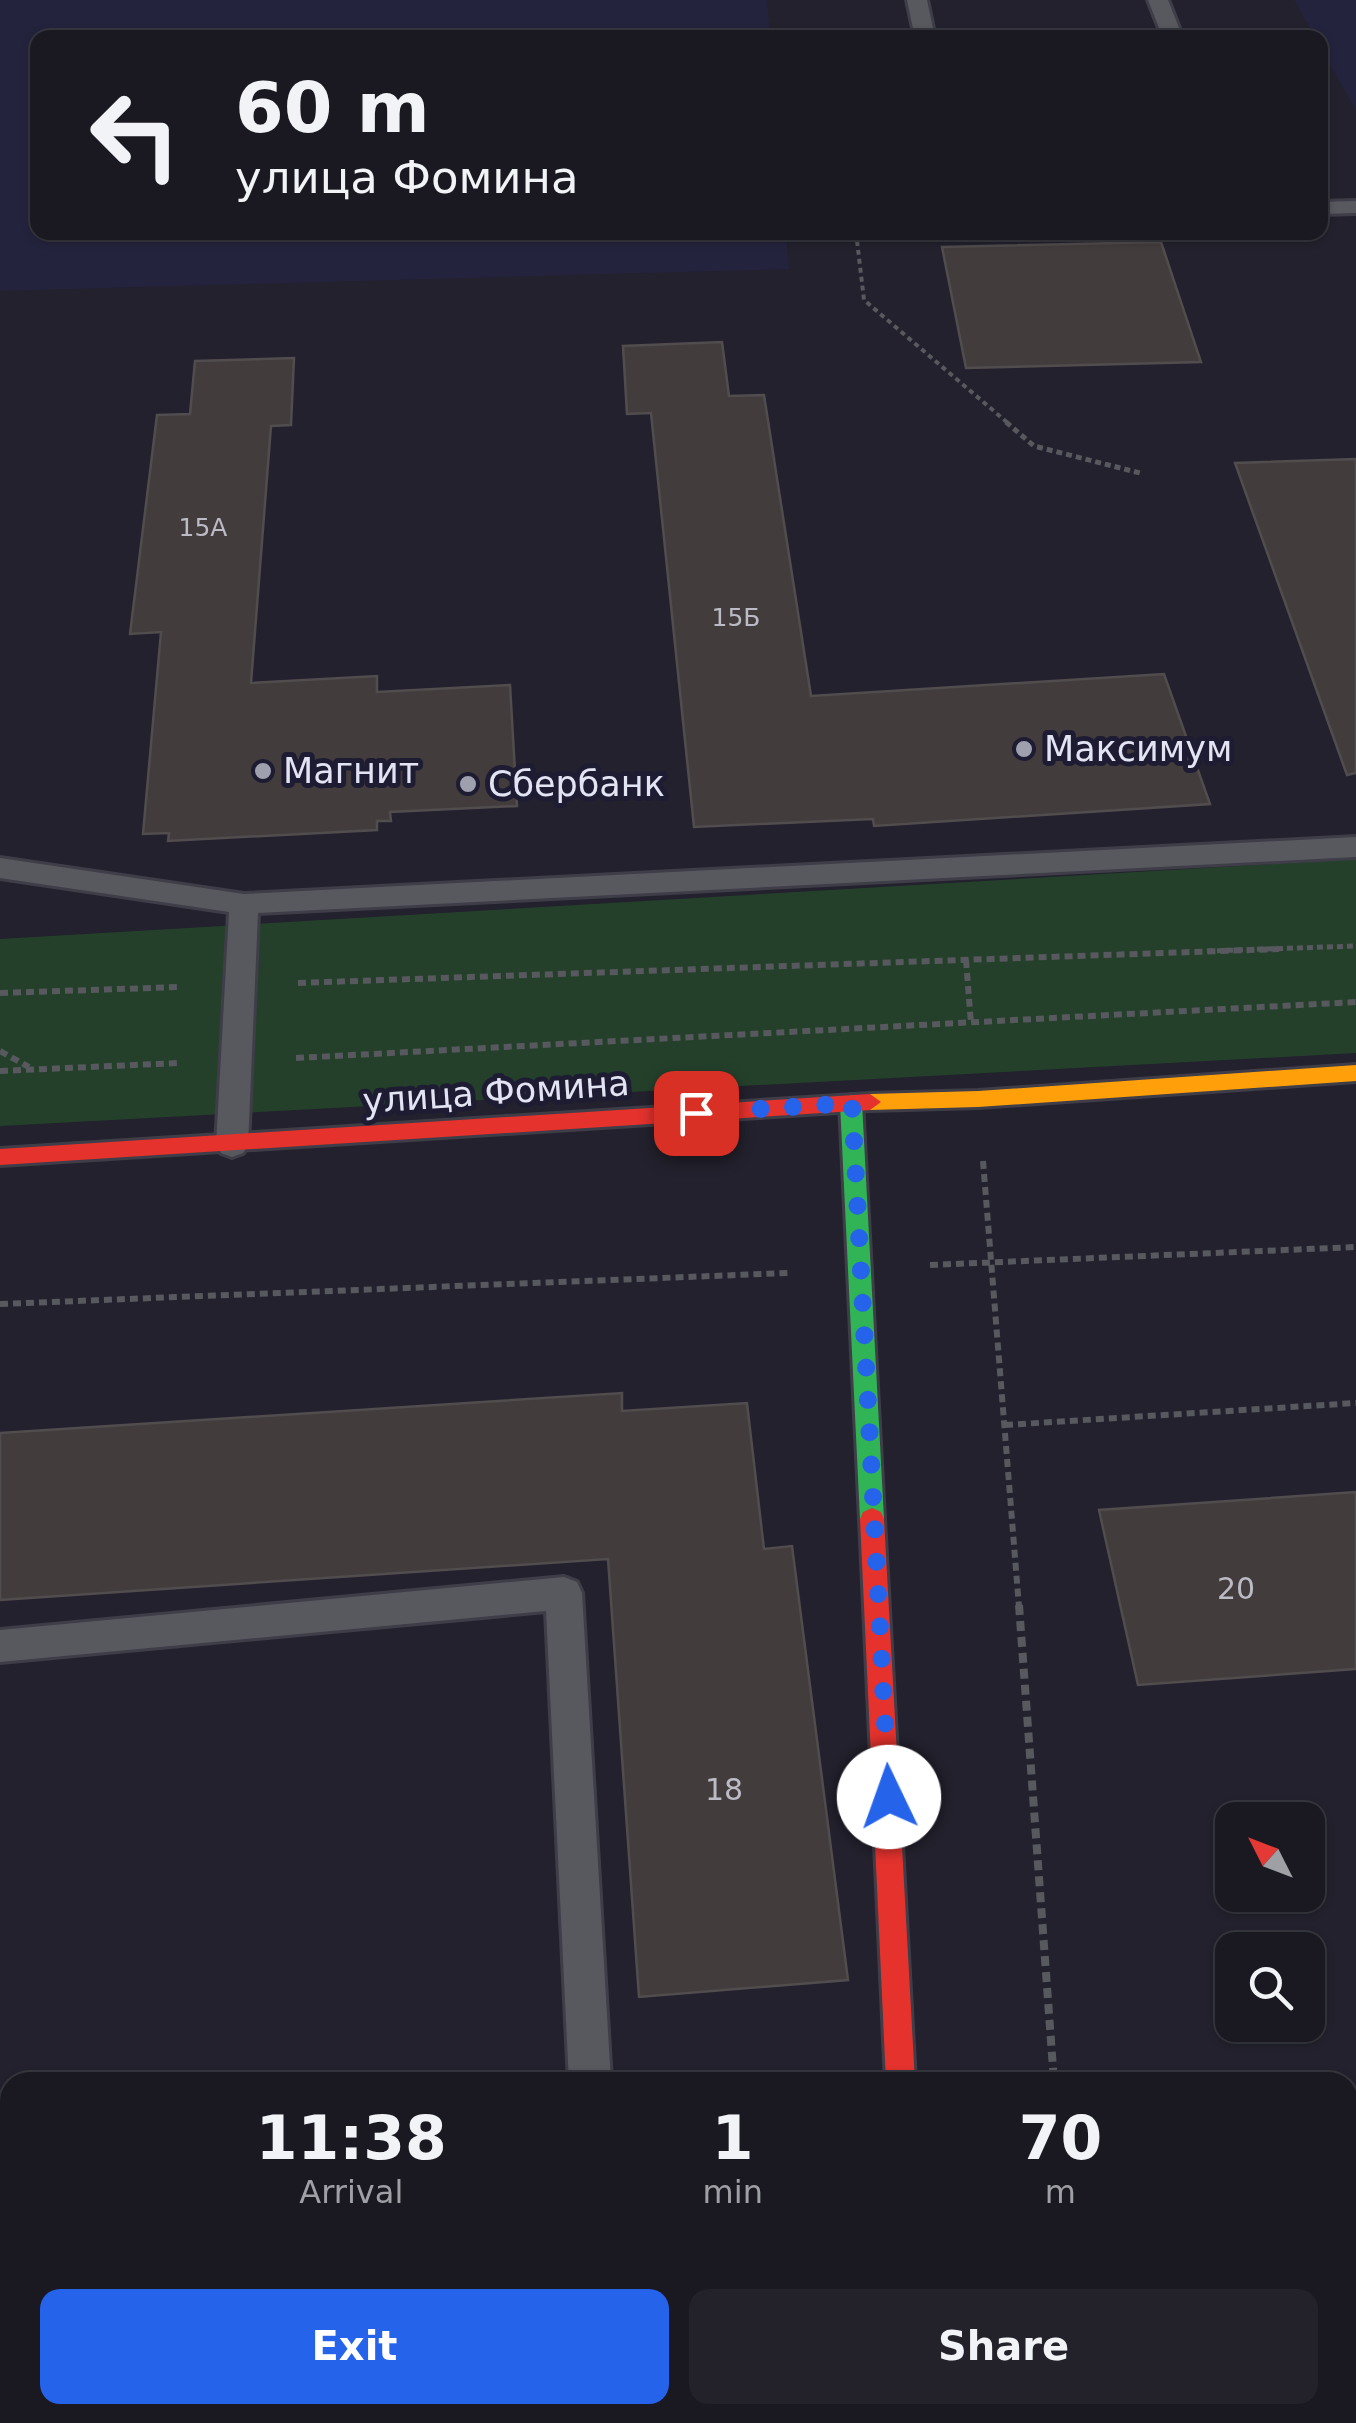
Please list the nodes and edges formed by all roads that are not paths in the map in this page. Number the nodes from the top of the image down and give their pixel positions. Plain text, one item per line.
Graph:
1 (917, 0) edge
2 (1158, 0) edge
3 (923, 30) edge
4 (1170, 30) edge
5 (1328, 208) edge
6 (1356, 208) edge
7 (1356, 847) edge
8 (0, 868) edge
9 (244, 904) junction
10 (1356, 1073) edge
11 (852, 1103) junction
12 (232, 1145) junction
13 (0, 1158) edge
14 (0, 1646) edge
15 (589, 2072) edge
16 (901, 2072) edge

1 - 3 lane
2 - 4 lane
5 - 6 lane
7 - 9 lane
8 - 9 lane
9 - 12 lane
10 - 11 main road, улица Фомина
11 - 12 main road, улица Фомина
11 - 16 main road
12 - 13 main road, улица Фомина
14 - 15 lane

